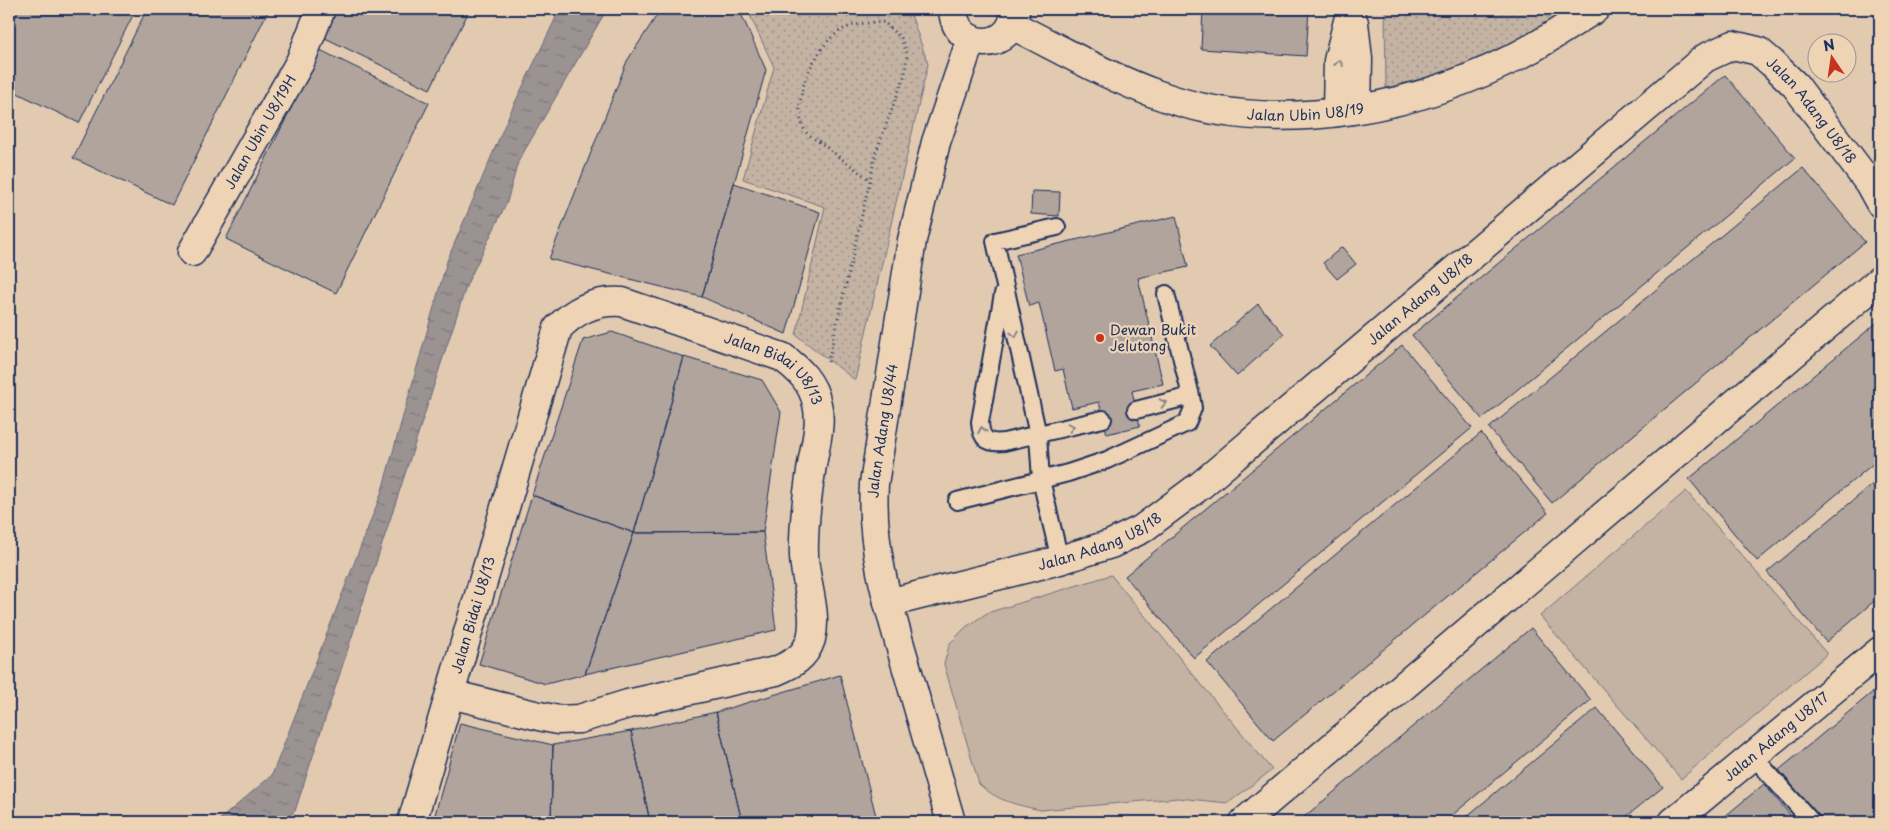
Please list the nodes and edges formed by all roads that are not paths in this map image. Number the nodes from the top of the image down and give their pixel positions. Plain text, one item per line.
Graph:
1 (321, 9) edge
2 (953, 9) edge
3 (1351, 9) edge
4 (1595, 9) edge
5 (1014, 17) edge
6 (971, 39) junction
7 (1347, 111) junction
8 (1880, 203) edge
9 (1056, 227) dead end
10 (192, 252) dead end
11 (1880, 280) edge
12 (1005, 287) junction
13 (1166, 294) dead end
14 (1191, 396) junction
15 (1136, 410) dead end
16 (1103, 419) dead end
17 (1038, 435) junction
18 (1041, 480) junction
19 (957, 500) dead end
20 (1060, 560) junction
21 (888, 602) junction
22 (1880, 651) edge
23 (450, 694) junction
24 (1753, 756) junction
25 (412, 822) edge
26 (951, 822) edge
27 (1244, 822) edge
28 (1673, 822) edge
29 (1812, 822) edge

1 - 10 street, Jalan Ubin U8/19H
2 - 6 street
3 - 7 street
4 - 7 street, Jalan Ubin U8/19
5 - 6 street
5 - 7 street, Jalan Ubin U8/19
6 - 21 street, Jalan Adang U8/44
8 - 20 street, Jalan Adang U8/18
9 - 12 lane
11 - 27 street
12 -> 17 lane
17 -> 12 lane
13 - 14 lane
15 -> 14 lane
14 - 18 lane
17 -> 16 lane
17 - 18 lane
18 - 19 lane
18 - 20 lane
20 - 21 street, Jalan Adang U8/18
21 - 26 street, Jalan Adang U8/44
22 - 24 street, Jalan Adang U8/17
23 - 23 street, Jalan Bidai U8/13
23 - 25 street, Jalan Bidai U8/13
24 - 28 street, Jalan Adang U8/17
24 - 29 lane

